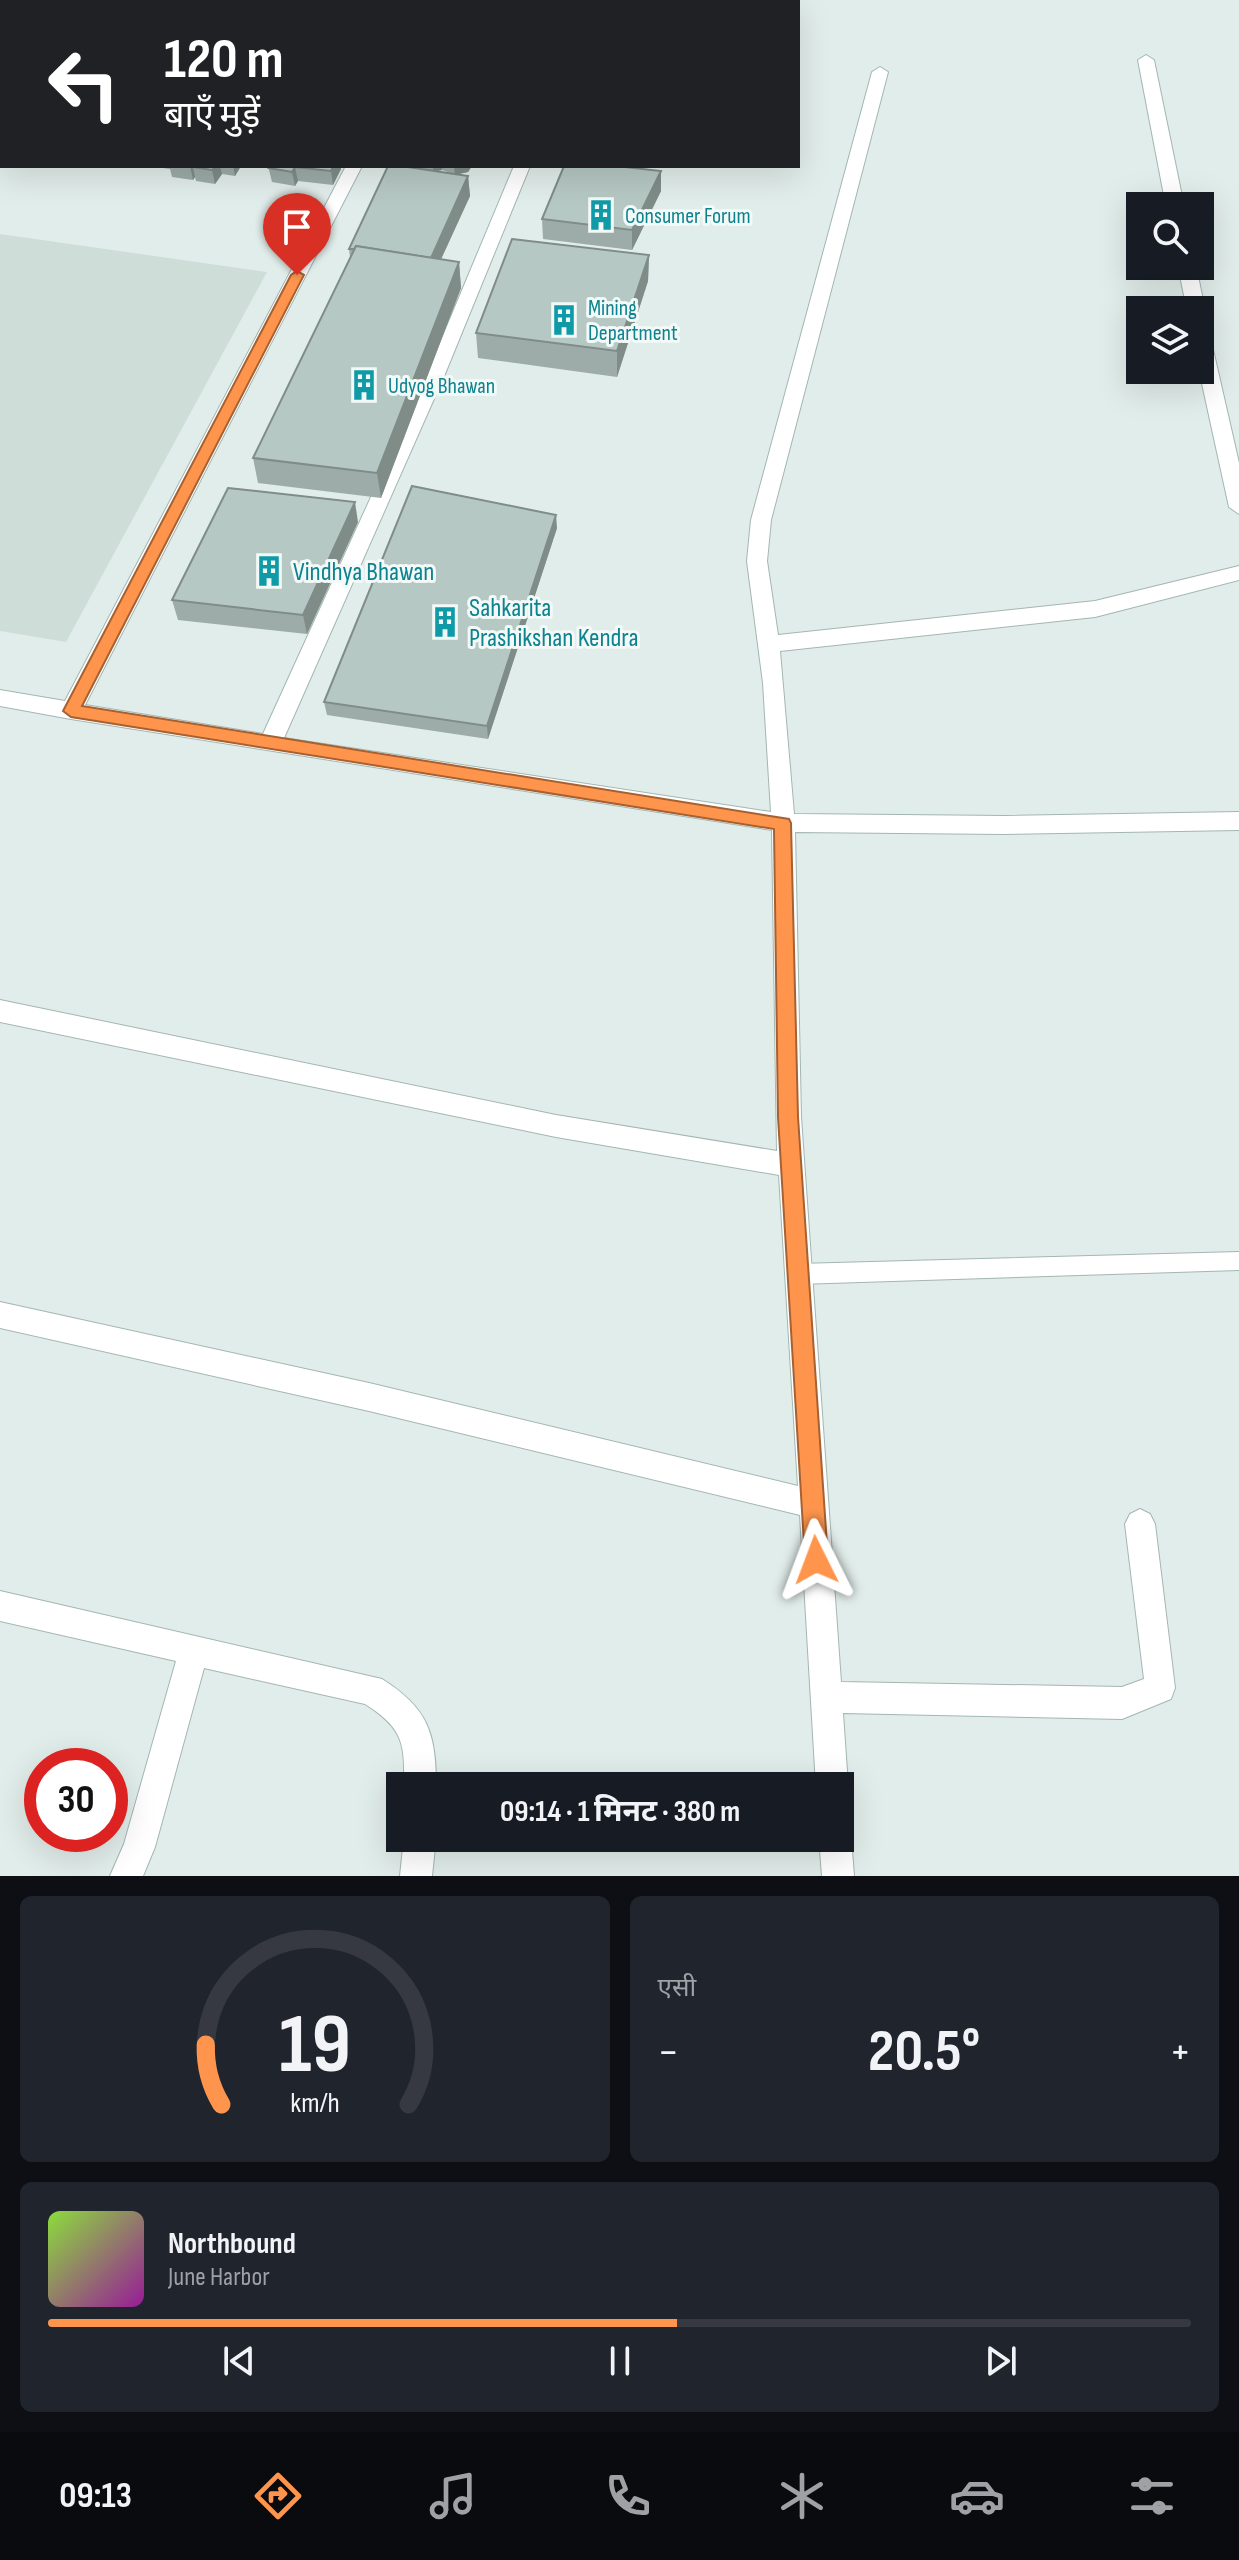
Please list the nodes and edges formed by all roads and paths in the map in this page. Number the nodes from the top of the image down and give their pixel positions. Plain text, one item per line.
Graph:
1 (1146, 60) dead end
2 (880, 72) dead end
3 (353, 168) edge
4 (521, 168) edge
5 (1172, 192) edge
6 (1214, 377) edge
7 (1229, 426) edge
8 (1239, 507) edge
9 (1239, 573) edge
10 (768, 644) junction
11 (0, 698) edge
12 (71, 711) junction
13 (270, 744) junction
14 (1239, 821) edge
15 (783, 823) junction
16 (0, 1011) edge
17 (791, 1165) junction
18 (1239, 1261) edge
19 (798, 1274) junction
20 (0, 1315) edge
21 (813, 1504) junction
22 (1140, 1524) dead end
23 (0, 1606) edge
24 (194, 1650) junction
25 (827, 1697) junction
26 (419, 1772) edge
27 (831, 1772) edge
28 (419, 1852) edge
29 (836, 1852) edge
30 (126, 1876) edge
31 (416, 1876) edge
32 (838, 1876) edge

1 - 5 street
2 - 10 street
3 - 12 street
4 - 13 street
6 - 7 street
7 - 8 street
9 - 10 street
10 - 15 street
11 - 12 street
12 - 13 street
13 - 15 street
14 - 15 street
15 - 17 street
16 - 17 street
17 - 19 street
18 - 19 lane
19 - 21 street
20 - 21 street
21 - 25 street
22 - 25 street
23 - 24 street
24 - 26 street
24 - 30 street
25 - 27 street
28 - 31 street
29 - 32 street

